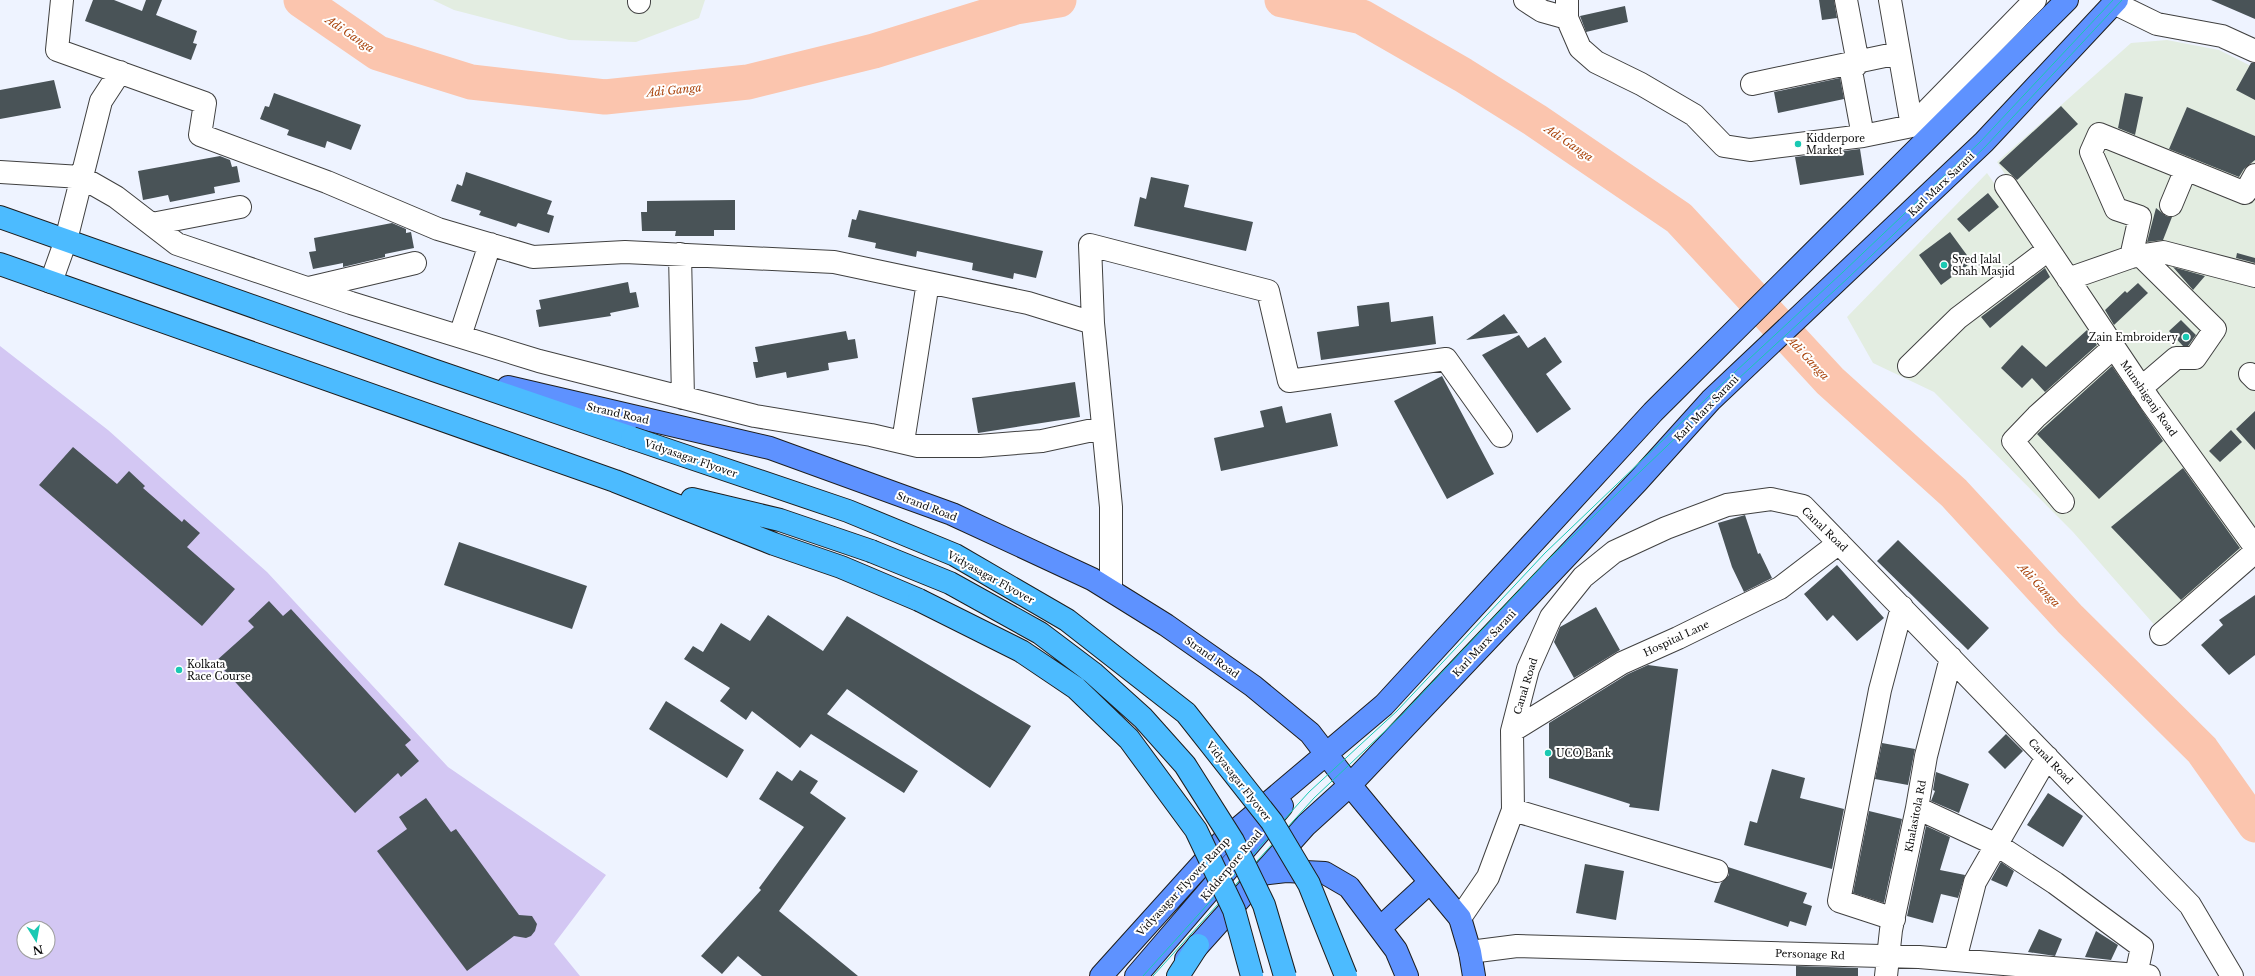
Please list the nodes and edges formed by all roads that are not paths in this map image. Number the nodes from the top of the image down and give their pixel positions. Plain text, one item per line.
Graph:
1 (62, 0) edge
2 (1525, 0) edge
3 (1846, 0) edge
4 (1890, 0) edge
5 (2035, 0) edge
6 (2067, 0) edge
7 (2116, 1) edge
8 (1567, 9) edge
9 (2255, 50) edge
10 (1899, 53) junction
11 (1858, 63) junction
12 (120, 72) junction
13 (1752, 84) dead end
14 (1912, 126) junction
15 (1863, 136) junction
16 (2186, 169) junction
17 (0, 172) edge
18 (2255, 176) edge
19 (81, 177) junction
20 (2006, 186) dead end
21 (2171, 205) dead end
22 (240, 207) dead end
23 (0, 217) edge
24 (152, 224) junction
25 (66, 240) junction
26 (490, 244) junction
27 (2048, 250) junction
28 (680, 254) junction
29 (2136, 257) junction
30 (415, 263) dead end
31 (0, 264) edge
32 (2255, 276) edge
33 (2068, 279) junction
34 (51, 282) junction
35 (928, 282) junction
36 (309, 288) junction
37 (1093, 324) junction
38 (460, 336) junction
39 (2114, 347) junction
40 (1909, 366) dead end
41 (433, 370) junction
42 (2141, 388) junction
43 (683, 398) junction
44 (1711, 400) junction
45 (1653, 412) junction
46 (1102, 428) junction
47 (1501, 436) dead end
48 (903, 442) junction
49 (614, 481) junction
50 (2063, 502) dead end
51 (1839, 543) junction
52 (2255, 547) edge
53 (2255, 552) edge
54 (1111, 590) junction
55 (1902, 607) junction
56 (2161, 634) dead end
57 (1951, 658) junction
58 (1512, 731) junction
59 (1326, 754) junction
60 (2047, 758) junction
61 (1350, 785) junction
62 (1917, 808) junction
63 (1513, 810) junction
64 (1997, 845) junction
65 (1717, 871) dead end
66 (1261, 874) junction
67 (1430, 882) junction
68 (1460, 918) junction
69 (1894, 919) junction
70 (1380, 928) junction
71 (1198, 945) junction
72 (1470, 952) junction
73 (1955, 960) junction
74 (1887, 966) edge
75 (2143, 975) edge
76 (1101, 976) edge
77 (1136, 976) edge
78 (1170, 976) edge
79 (1178, 976) edge
80 (1252, 976) edge
81 (1285, 976) edge
82 (1346, 976) edge
83 (1407, 976) edge
84 (1474, 976) edge
85 (2232, 976) edge

1 - 12 street
2 - 8 street
3 - 11 street
4 - 10 street
5 - 14 street
6 - 45 main road
7 - 9 street
7 - 44 main road, Karl Marx Sarani
8 - 15 street
10 - 11 street
10 - 14 street
11 - 13 street
11 - 15 street
12 - 19 street
12 - 26 street
14 - 15 street
16 - 18 street
16 - 21 street
16 - 29 street
17 - 19 street
19 - 24 street
19 - 25 street
20 - 27 street, Munshiganj Road
22 - 24 street
23 - 25 highway, Vidyasagar Flyover
24 - 36 street
25 - 34 street
25 - 41 highway, Vidyasagar Flyover
26 - 28 street
26 - 38 street
27 - 33 street, Munshiganj Road
27 - 40 street
28 - 35 street
28 - 43 street
29 - 32 street
29 - 33 street
29 - 42 street
30 - 36 street
31 - 34 highway
33 - 39 street, Munshiganj Road
34 - 49 highway
35 - 37 street
35 - 48 street
36 - 38 street
37 - 46 street
37 - 47 street
38 - 43 street
39 - 42 street, Munshiganj Road
39 - 50 street
41 - 54 main road, Strand Road
41 - 82 highway, Vidyasagar Flyover, bridge
42 - 52 street, Munshiganj Road
43 - 48 street
44 - 45 main road
44 - 61 main road, Karl Marx Sarani
45 - 59 main road
46 - 48 street
46 - 54 street
49 - 80 highway, bridge
49 - 81 highway, bridge
51 - 55 street, Canal Road
51 - 58 street, Hospital Lane
51 - 58 street, Canal Road
53 - 56 street
54 - 59 main road, Strand Road
55 - 57 street, Canal Road
55 - 69 street
57 - 60 street, Canal Road
57 - 62 street, Khalasitola Rd
58 - 63 street, Canal Road
59 - 61 main road, Strand Road
59 - 76 main road, Vidyasagar Flyover Ramp
59 - 77 main road, Kidderpore Road
60 - 64 street
60 - 85 street, Canal Road
61 - 66 main road, Karl Marx Sarani
61 - 67 main road, Strand Road
62 - 64 street
62 - 69 street, Khalasitola Rd
63 - 65 street
63 - 68 street, Canal Road
64 - 73 street
64 - 75 street
66 - 70 main road
66 - 71 main road
67 - 68 main road, Strand Road
67 - 70 main road
68 - 72 main road
69 - 74 street, Khalasitola Rd
70 - 83 main road
71 - 78 main road
71 - 79 highway
72 - 74 street, Personage Rd
72 - 84 main road
73 - 74 street, Personage Rd
73 - 75 street, Personage Rd

